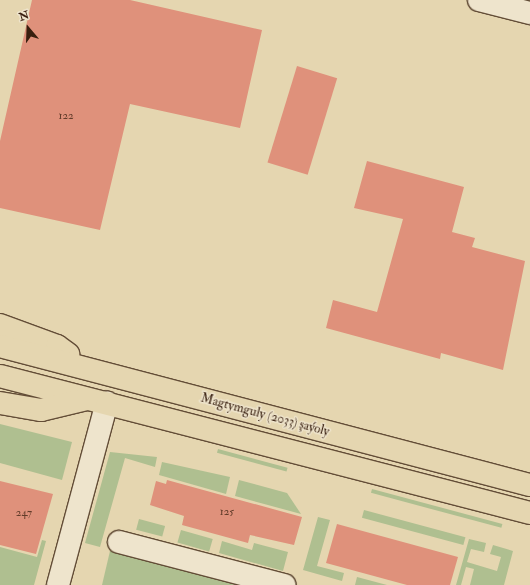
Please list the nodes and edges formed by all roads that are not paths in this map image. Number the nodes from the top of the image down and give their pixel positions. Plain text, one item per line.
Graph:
1 (479, 0) edge
2 (530, 13) edge
3 (0, 325) edge
4 (0, 346) edge
5 (87, 367) junction
6 (0, 376) edge
7 (99, 400) junction
8 (0, 403) edge
9 (530, 485) edge
10 (530, 513) edge
11 (120, 542) dead end
12 (58, 585) edge
13 (284, 585) edge

1 - 2 street
3 - 5 main road
4 - 5 main road, Magtymguly (2033) şaýoly
5 - 9 main road, Magtymguly (2033) şaýoly
6 - 7 main road, Magtymguly (2033) şaýoly
7 - 8 main road
7 - 10 main road, Magtymguly (2033) şaýoly
7 - 12 street
11 - 13 street

